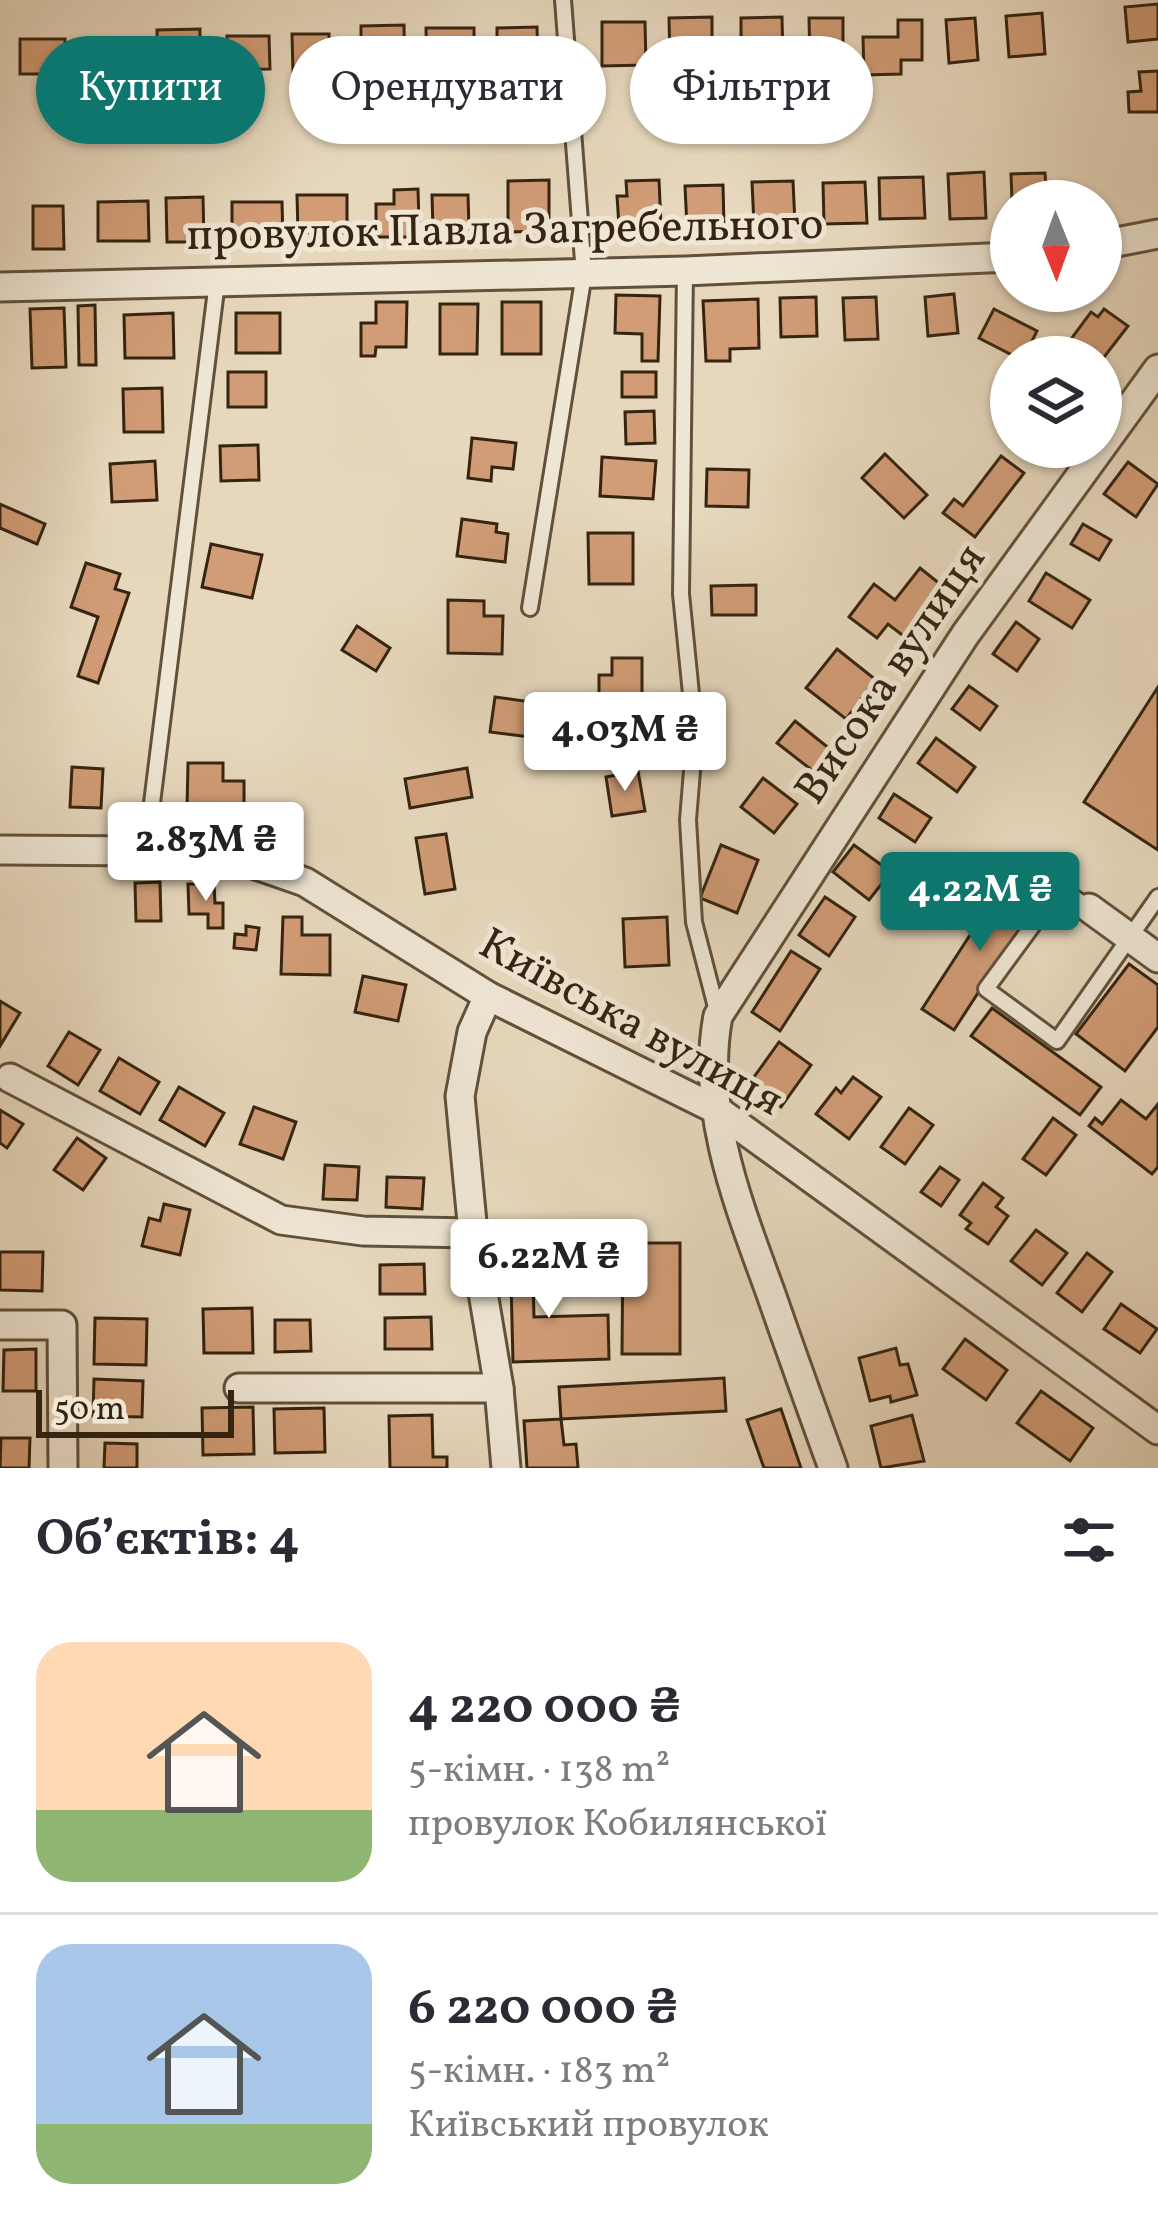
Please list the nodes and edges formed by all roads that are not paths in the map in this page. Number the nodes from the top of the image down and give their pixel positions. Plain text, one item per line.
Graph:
1 (563, 0) edge
2 (1158, 235) edge
3 (1122, 241) edge
4 (990, 258) edge
5 (686, 272) junction
6 (584, 274) junction
7 (218, 282) junction
8 (0, 286) edge
9 (1158, 369) edge
10 (530, 608) dead end
11 (0, 850) edge
12 (146, 850) junction
13 (1158, 897) edge
14 (1089, 908) joint
15 (1130, 938) junction
16 (1158, 958) edge
17 (488, 996) junction
18 (718, 1016) junction
19 (10, 1078) dead end
20 (717, 1110) junction
21 (473, 1233) junction
22 (0, 1324) edge
23 (239, 1388) dead end
24 (499, 1388) junction
25 (1158, 1430) edge
26 (63, 1468) edge
27 (506, 1468) edge
28 (833, 1468) edge

1 - 6 lane
2 - 3 street
4 - 5 street, провулок Павла Загребельного
5 - 6 street, провулок Павла Загребельного
5 - 18 lane
6 - 7 street, провулок Павла Загребельного
6 - 10 lane
7 - 8 street, провулок Павла Загребельного
7 - 12 lane
9 - 18 street, Висока вулиця
11 - 12 street, Київська вулиця
12 - 17 street, Київська вулиця
13 - 15 lane
14 - 15 street
14 - 15 lane
15 - 16 street
17 - 20 street, Київська вулиця
17 - 21 street
18 - 20 street, Висока вулиця
19 - 21 street
20 - 25 street, Київська вулиця
20 - 28 street, Висока вулиця
21 - 24 street
22 - 26 street
23 - 24 street
24 - 27 street

